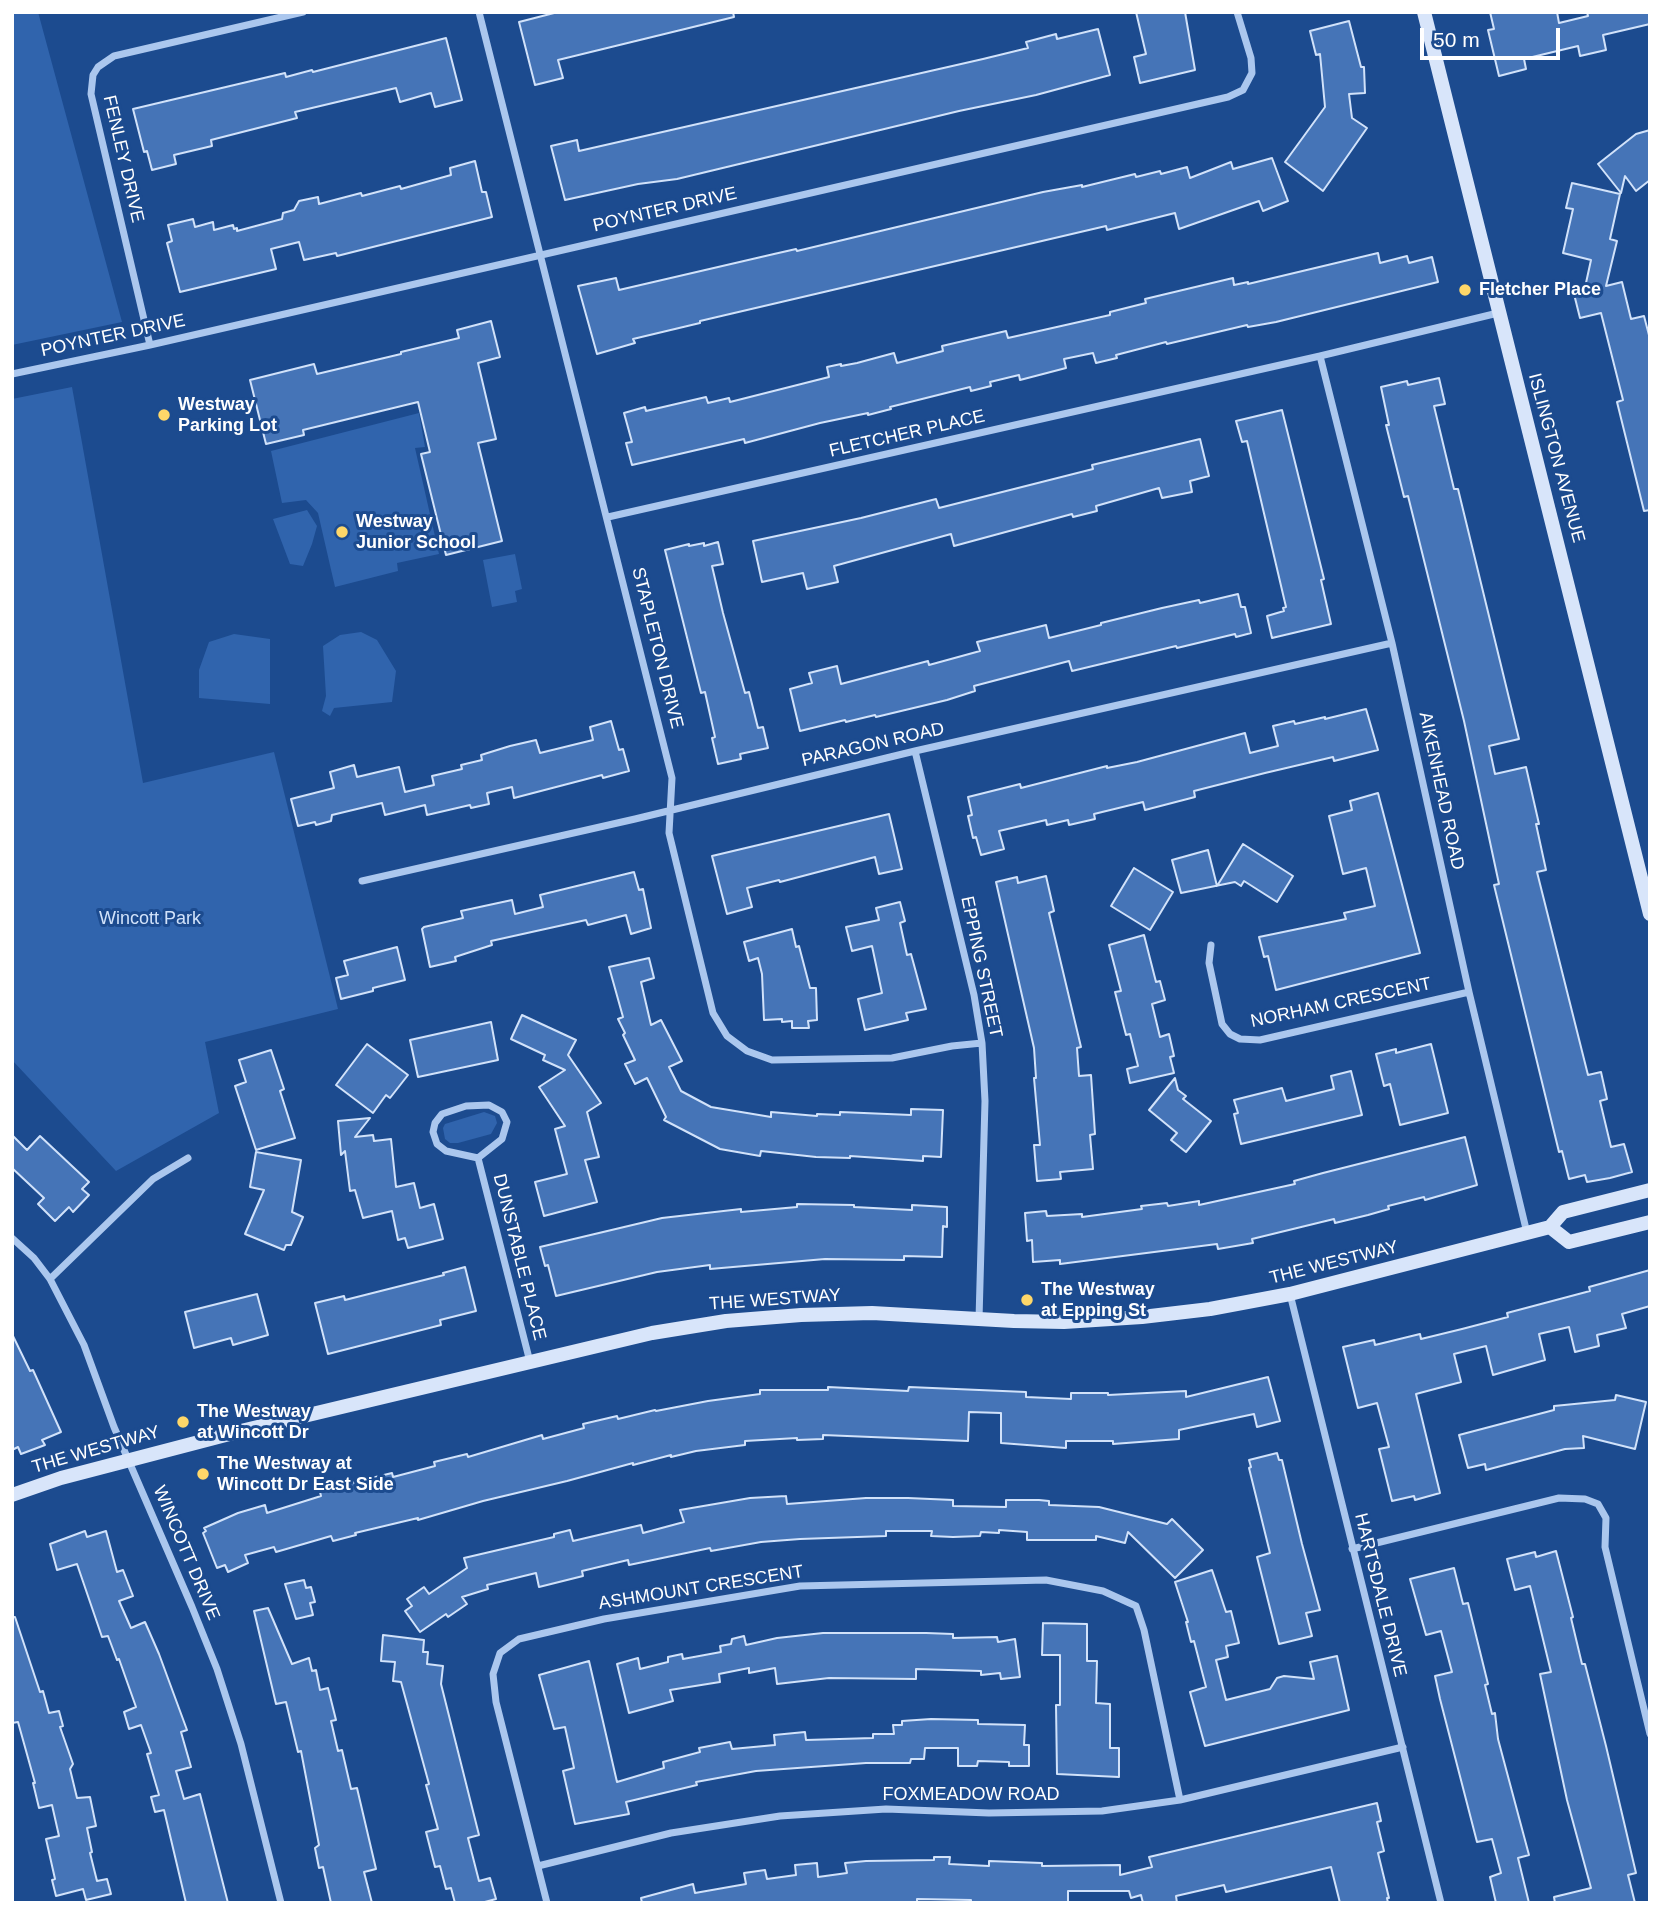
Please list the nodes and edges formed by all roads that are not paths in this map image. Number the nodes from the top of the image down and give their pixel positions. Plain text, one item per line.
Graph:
1 (303, 12) edge
2 (479, 12) edge
3 (1237, 12) edge
4 (1424, 12) edge
5 (540, 255) junction
6 (1498, 313) junction
7 (150, 345) junction
8 (1320, 356) junction
9 (12, 374) edge
10 (608, 517) junction
11 (1392, 643) junction
12 (915, 751) junction
13 (671, 810) junction
14 (362, 881) dead end
15 (1650, 914) edge
16 (1211, 945) dead end
17 (1469, 992) junction
18 (982, 1043) junction
19 (188, 1158) dead end
20 (478, 1158) junction
21 (1650, 1190) edge
22 (1650, 1222) edge
23 (1550, 1227) junction
24 (1527, 1233) junction
25 (12, 1238) edge
26 (50, 1279) junction
27 (1290, 1294) junction
28 (979, 1319) junction
29 (530, 1363) junction
30 (130, 1460) junction
31 (12, 1495) edge
32 (1352, 1549) junction
33 (1650, 1734) edge
34 (1403, 1747) junction
35 (1180, 1800) junction
36 (538, 1866) junction
37 (281, 1903) edge
38 (548, 1903) edge
39 (1441, 1903) edge

1 - 7 street, FENLEY DRIVE
2 - 5 street, STAPLETON DRIVE
3 - 5 street, POYNTER DRIVE
4 - 6 main road, ISLINGTON AVENUE
5 - 7 street, POYNTER DRIVE
5 - 10 street, STAPLETON DRIVE
6 - 8 street, FLETCHER PLACE
6 - 15 main road, ISLINGTON AVENUE
7 - 9 street, POYNTER DRIVE
8 - 10 street, FLETCHER PLACE
8 - 11 street, AIKENHEAD ROAD
10 - 13 street, STAPLETON DRIVE
11 - 12 street, PARAGON ROAD
11 - 17 street, AIKENHEAD ROAD
12 - 13 street, PARAGON ROAD
12 - 18 street, EPPING STREET
13 - 14 street, PARAGON ROAD
13 - 18 street, STAPLETON DRIVE
16 - 17 street, NORHAM CRESCENT
17 - 24 street, AIKENHEAD ROAD
18 - 28 street, EPPING STREET
19 - 26 street
20 - 20 street, DUNSTABLE PLACE
20 - 29 street, DUNSTABLE PLACE
21 - 23 main road, THE WESTWAY
22 - 23 main road
23 - 24 main road, THE WESTWAY
24 - 27 main road, THE WESTWAY
25 - 26 street, WINCOTT DRIVE
26 - 30 street, WINCOTT DRIVE
27 - 28 main road, THE WESTWAY
27 - 32 street, HARTSDALE DRIVE
28 - 29 main road, THE WESTWAY
29 - 30 main road, THE WESTWAY
30 - 31 main road, THE WESTWAY
30 - 37 street, WINCOTT DRIVE
32 - 33 street
32 - 34 street, HARTSDALE DRIVE
34 - 35 street, FOXMEADOW ROAD
34 - 39 street, HARTSDALE DRIVE
35 - 36 street, FOXMEADOW ROAD
35 - 36 street, ASHMOUNT CRESCENT
36 - 38 street, ASHMOUNT CRESCENT

